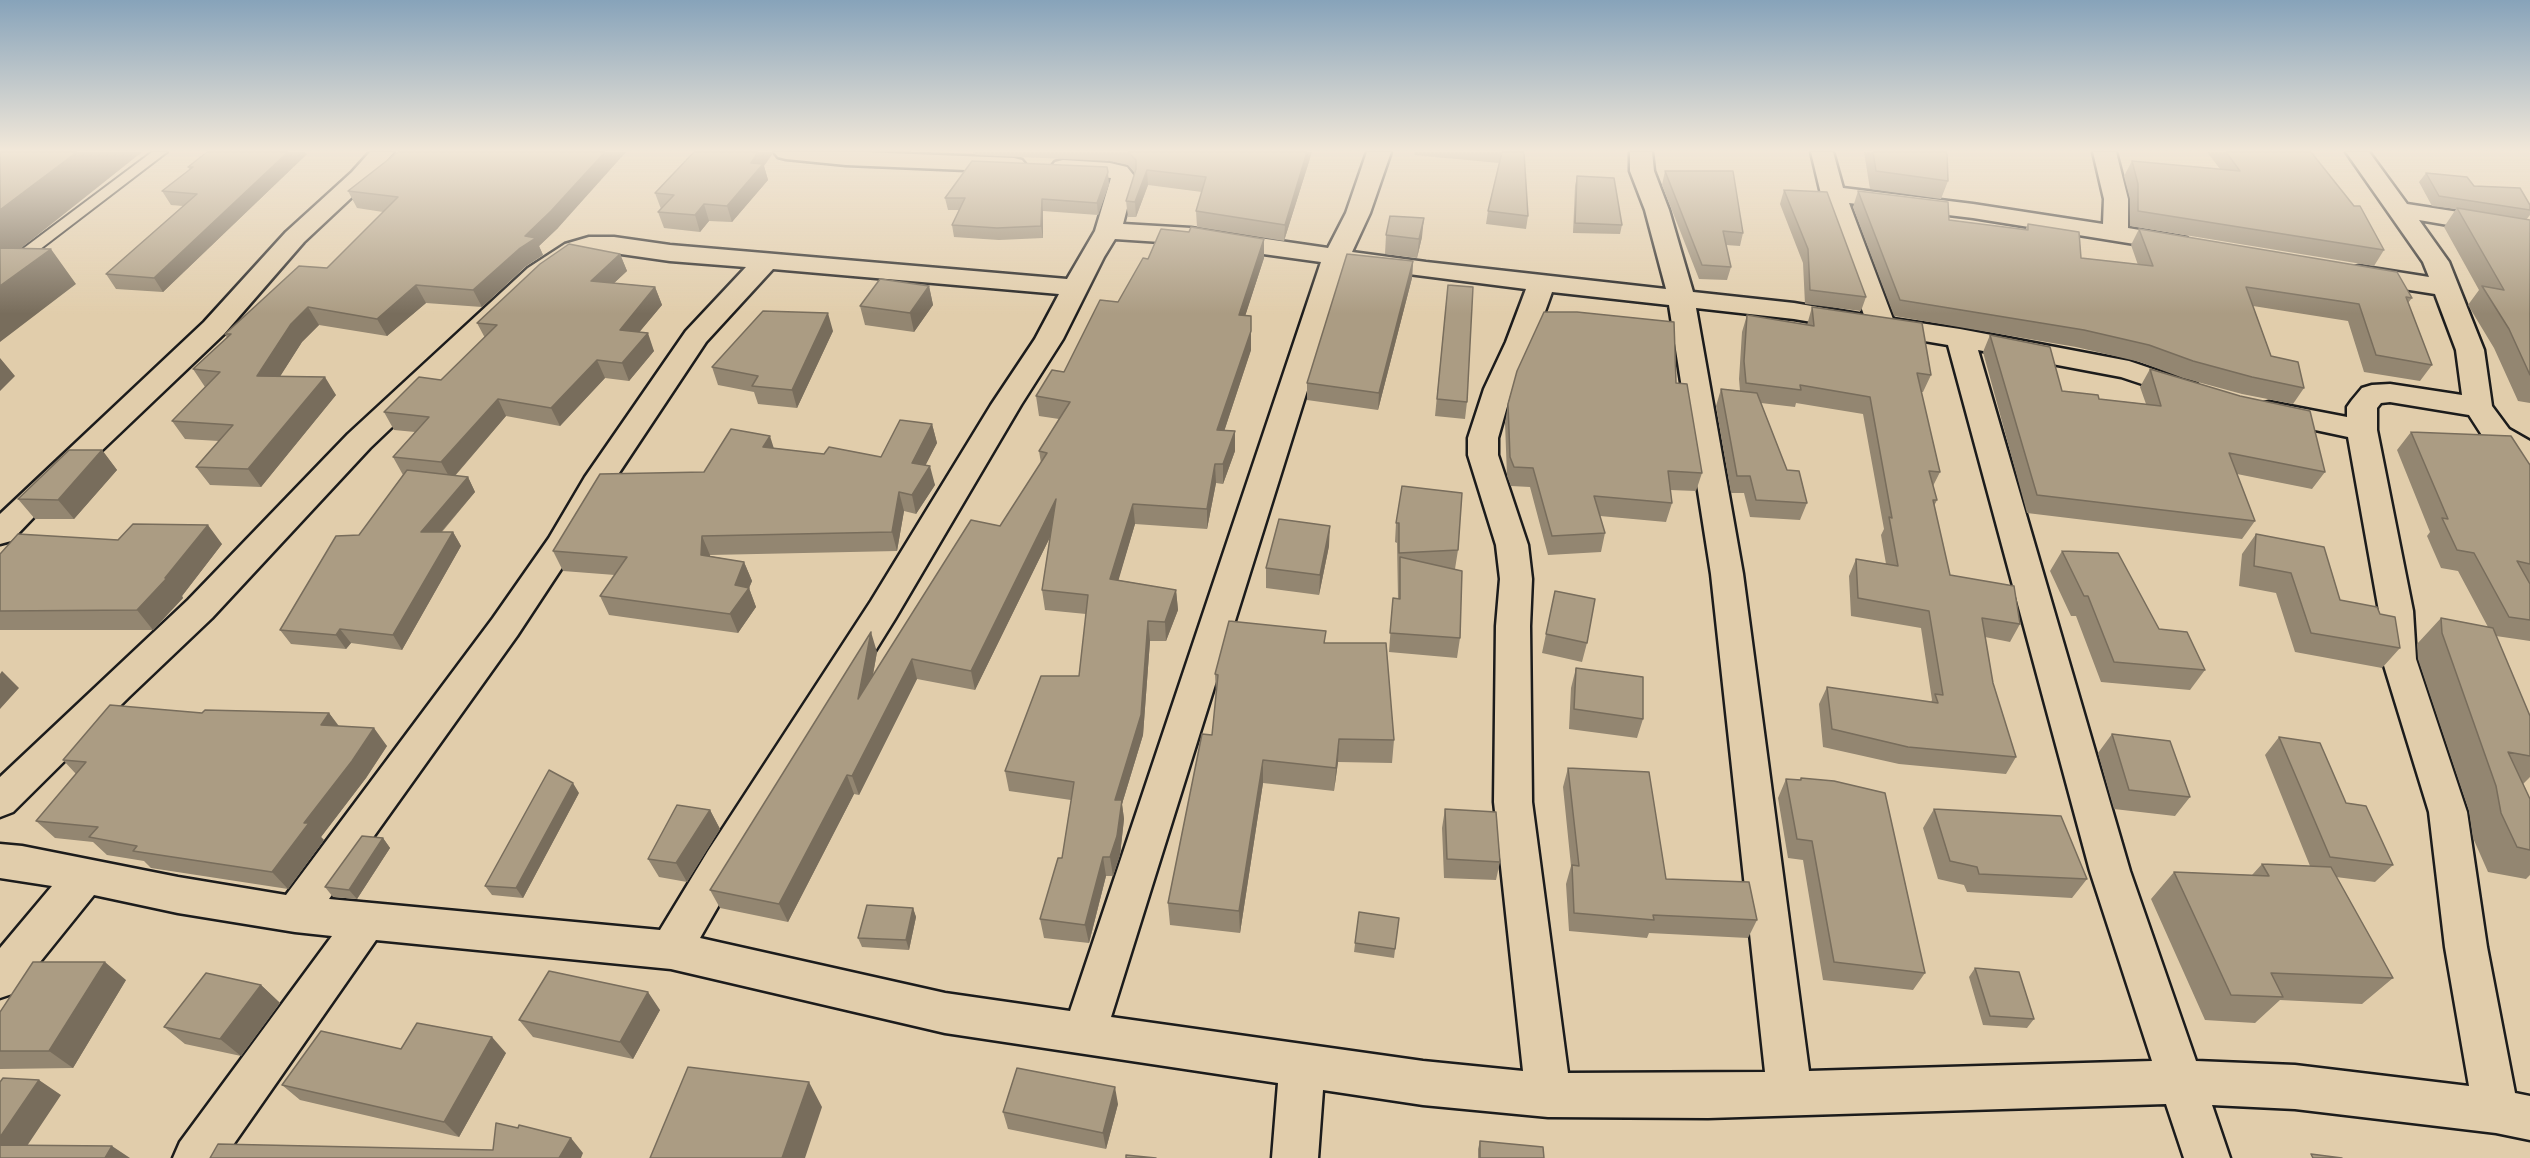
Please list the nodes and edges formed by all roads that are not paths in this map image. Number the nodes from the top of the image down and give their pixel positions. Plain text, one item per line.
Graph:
1 (89, 206) edge
2 (329, 206) edge
3 (1116, 206) edge
4 (1360, 206) edge
5 (1655, 206) edge
6 (1837, 206) edge
7 (1932, 206) edge
8 (2116, 206) edge
9 (2397, 206) edge
10 (2400, 210) junction
11 (1108, 231) junction
12 (2530, 231) edge
13 (2115, 233) junction
14 (2196, 246) edge
15 (1335, 259) junction
16 (766, 261) junction
17 (2332, 270) edge
18 (0, 273) edge
19 (1542, 282) junction
20 (1076, 288) junction
21 (2446, 288) junction
22 (1682, 297) junction
23 (1881, 324) junction
24 (1960, 337) junction
25 (2478, 407) junction
26 (2362, 430) junction
27 (2530, 454) edge
28 (0, 533) edge
29 (0, 801) edge
30 (0, 861) edge
31 (85, 876) junction
32 (295, 914) junction
33 (367, 920) junction
34 (671, 950) junction
35 (0, 979) edge
36 (1084, 1034) junction
37 (1302, 1066) junction
38 (2180, 1082) junction
39 (1790, 1094) junction
40 (1548, 1095) junction
41 (2513, 1114) edge
42 (195, 1158) edge
43 (1295, 1158) edge
44 (2207, 1158) edge

1 - 18 lane
2 - 28 street
3 - 11 street
4 - 15 street
5 - 22 street
6 - 23 street
7 - 13 street
8 - 13 street
9 - 10 street
10 - 12 street
10 - 21 street
11 - 15 street
11 - 20 street
13 - 14 street
15 - 19 street
15 - 36 street
16 - 20 street
16 - 29 street
16 - 32 street
17 - 21 street
19 - 22 street
19 - 40 street
20 - 34 street
21 - 25 street
22 - 23 street
22 - 39 street
23 - 24 street
24 - 26 street
24 - 38 street
25 - 26 street
25 - 27 street
26 - 41 street
30 - 31 street
31 - 32 street
31 - 35 street
32 - 33 street
33 - 34 street
33 - 42 street
34 - 36 street
36 - 37 street
37 - 40 street
37 - 43 street
38 - 39 street
38 - 41 street
38 - 44 street
39 - 40 street

